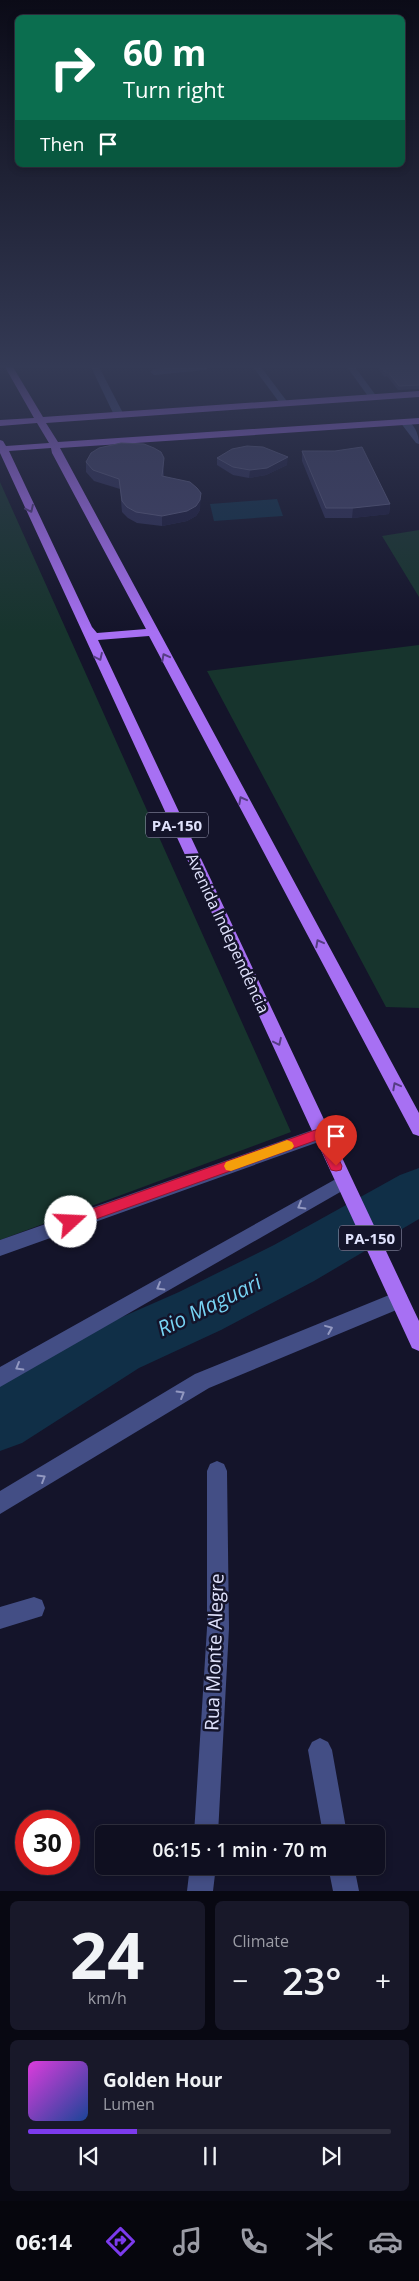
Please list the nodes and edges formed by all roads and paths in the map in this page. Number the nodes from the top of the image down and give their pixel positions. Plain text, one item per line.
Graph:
1 (5, 455) edge
2 (58, 455) edge
3 (85, 627) junction
4 (152, 632) junction
5 (419, 1129) edge
6 (321, 1134) junction
7 (343, 1182) junction
8 (0, 1248) edge
9 (400, 1300) junction
10 (419, 1342) edge
11 (0, 1378) edge
12 (217, 1471) dead end
13 (0, 1503) edge
14 (34, 1608) dead end
15 (0, 1618) edge
16 (320, 1750) dead end
17 (207, 1825) edge
18 (333, 1825) edge
19 (202, 1875) edge
20 (343, 1875) edge
21 (200, 1891) edge
22 (346, 1891) edge

1 -> 3 main road, Avenida Independência / PA-150
2 - 4 main road
3 - 4 main road
3 -> 6 main road, Avenida Independência / PA-150
5 -> 4 main road
6 - 7 main road, Avenida Independência / PA-150
6 - 8 street
7 - 9 main road, Avenida Independência / PA-150
7 -> 11 street
9 - 10 main road, Avenida Independência / PA-150
13 -> 9 street
12 - 17 street, Rua Monte Alegre
14 - 15 street
16 - 18 street
19 - 21 street
20 - 22 street

